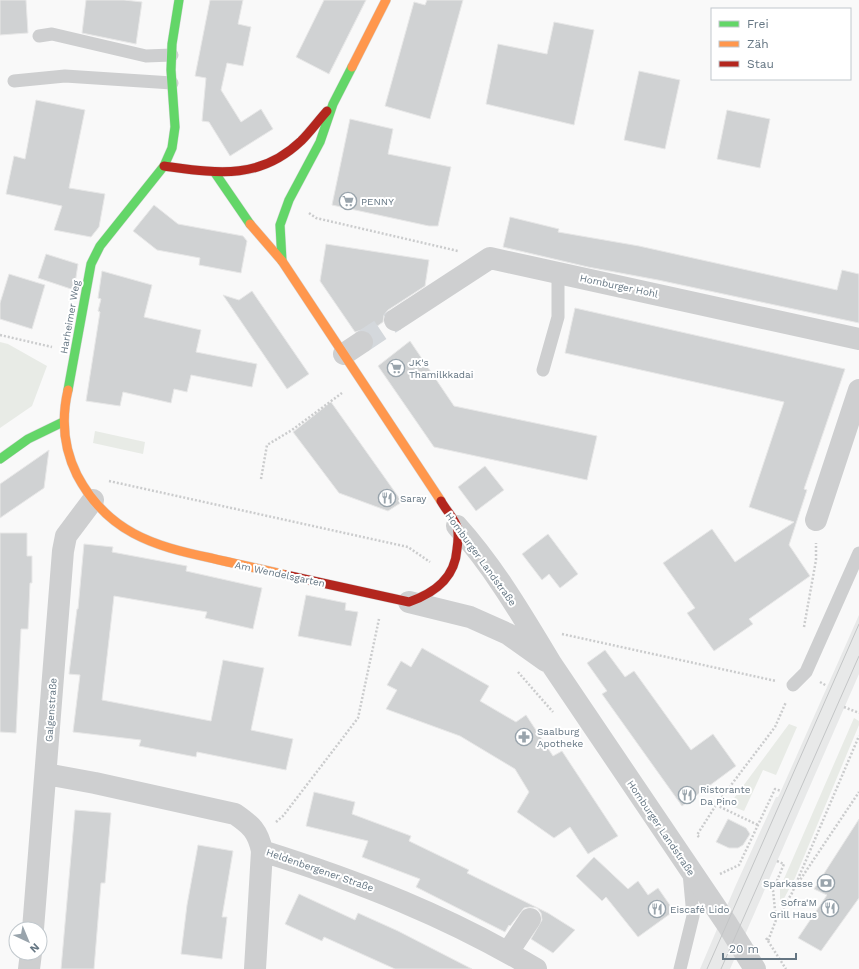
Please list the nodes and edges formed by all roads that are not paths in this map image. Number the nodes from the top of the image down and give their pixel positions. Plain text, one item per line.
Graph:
1 (178, 0) edge
2 (386, 0) edge
3 (39, 36) dead end
4 (172, 54) junction
5 (14, 81) dead end
6 (172, 83) junction
7 (333, 104) junction
8 (164, 166) junction
9 (215, 173) junction
10 (282, 261) junction
11 (558, 273) junction
12 (395, 320) tunnel mouth
13 (859, 339) edge
14 (362, 342) tunnel mouth
15 (344, 354) junction
16 (543, 370) dead end
17 (859, 390) edge
18 (63, 422) junction
19 (0, 459) edge
20 (93, 500) junction
21 (816, 520) road end
22 (457, 526) junction
23 (859, 553) edge
24 (409, 602) junction
25 (552, 665) junction
26 (793, 685) road end
27 (46, 774) junction
28 (261, 844) junction
29 (688, 869) junction
30 (530, 919) dead end
31 (34, 921) edge
32 (508, 952) junction
33 (255, 969) edge
34 (536, 969) edge
35 (680, 969) edge
36 (755, 969) edge

1 - 4 street
2 - 7 street
3 - 4 lane
4 - 6 street
5 - 6 lane
6 - 8 street
7 - 9 street
7 - 10 street
8 - 9 street
8 - 18 street, Harheimer Weg
9 - 10 street, Homburger Landstraße
10 - 15 street, Homburger Landstraße
11 - 12 street, Homburger Hohl
11 - 13 street, Homburger Hohl
11 - 16 lane
14 - 15 street
15 - 22 street, Homburger Landstraße
17 - 21 street
18 - 19 street
18 - 20 street, Am Wendelsgarten
20 - 24 street, Am Wendelsgarten
20 - 27 street, Galgenstraße
22 - 24 street
22 - 25 street, Homburger Landstraße
23 - 26 lane
24 - 25 street, Am Wendelsgarten
25 - 29 street, Homburger Landstraße
27 - 28 street, Heldenbergener Straße
27 - 31 street, Galgenstraße
28 - 32 street, Heldenbergener Straße
28 - 33 street
29 - 35 lane
29 - 36 street, Homburger Landstraße
30 - 32 street
32 - 34 street, Heldenbergener Straße

